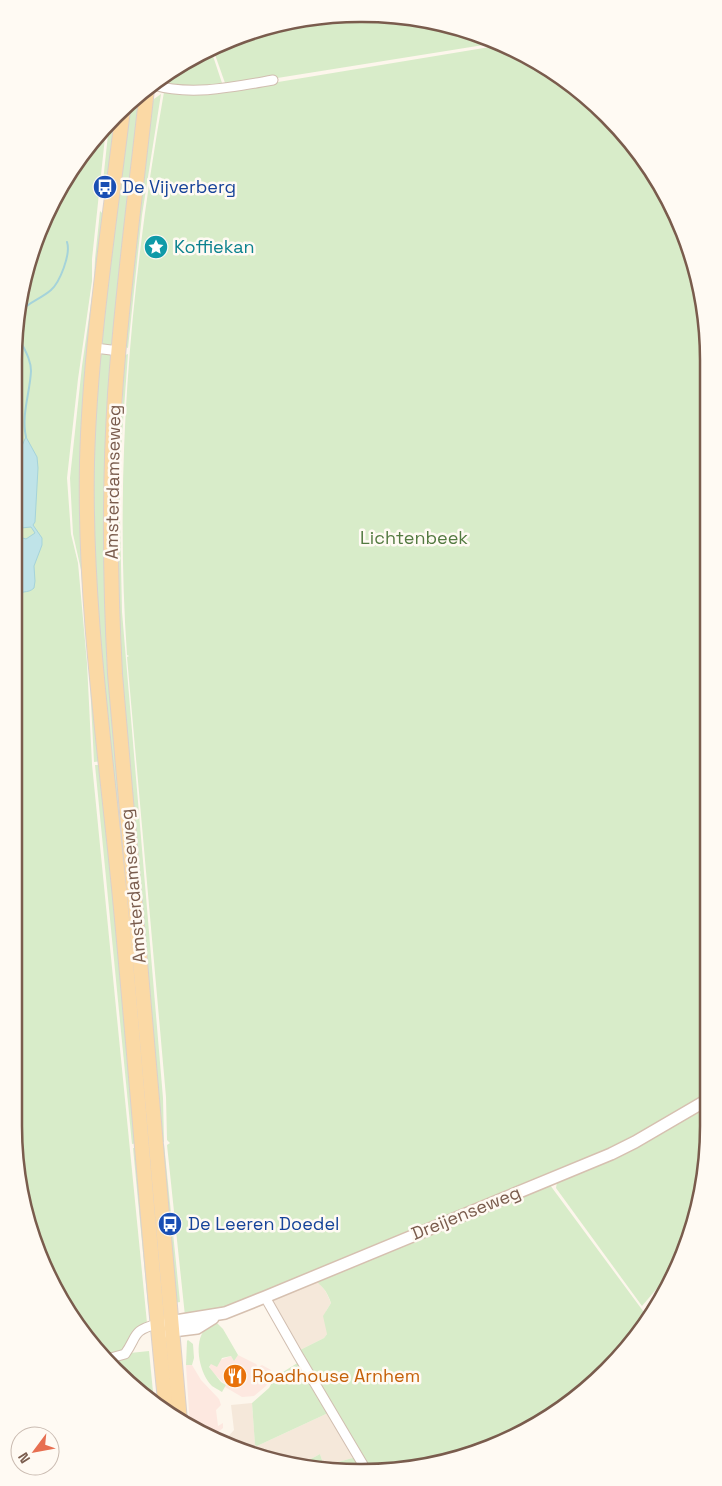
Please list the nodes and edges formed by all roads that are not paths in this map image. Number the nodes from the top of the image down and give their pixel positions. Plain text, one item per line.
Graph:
1 (273, 80) dead end
2 (162, 87) edge
3 (146, 100) edge
4 (122, 123) edge
5 (95, 348) junction
6 (119, 351) junction
7 (700, 1104) edge
8 (265, 1297) junction
9 (172, 1326) junction
10 (157, 1328) junction
11 (115, 1357) edge
12 (165, 1401) edge
13 (179, 1410) edge
14 (363, 1464) edge

1 - 2 street
3 - 6 main road, Amsterdamseweg
4 - 5 main road, Amsterdamseweg
5 - 6 street
5 - 10 main road, Amsterdamseweg
6 - 9 main road, Amsterdamseweg
7 - 8 main road, Dreijenseweg
8 - 9 main road, Dreijenseweg
8 - 14 street
9 - 10 main road, Dreijenseweg
9 - 13 main road, Amsterdamseweg
10 - 11 street
10 - 12 main road, Amsterdamseweg

